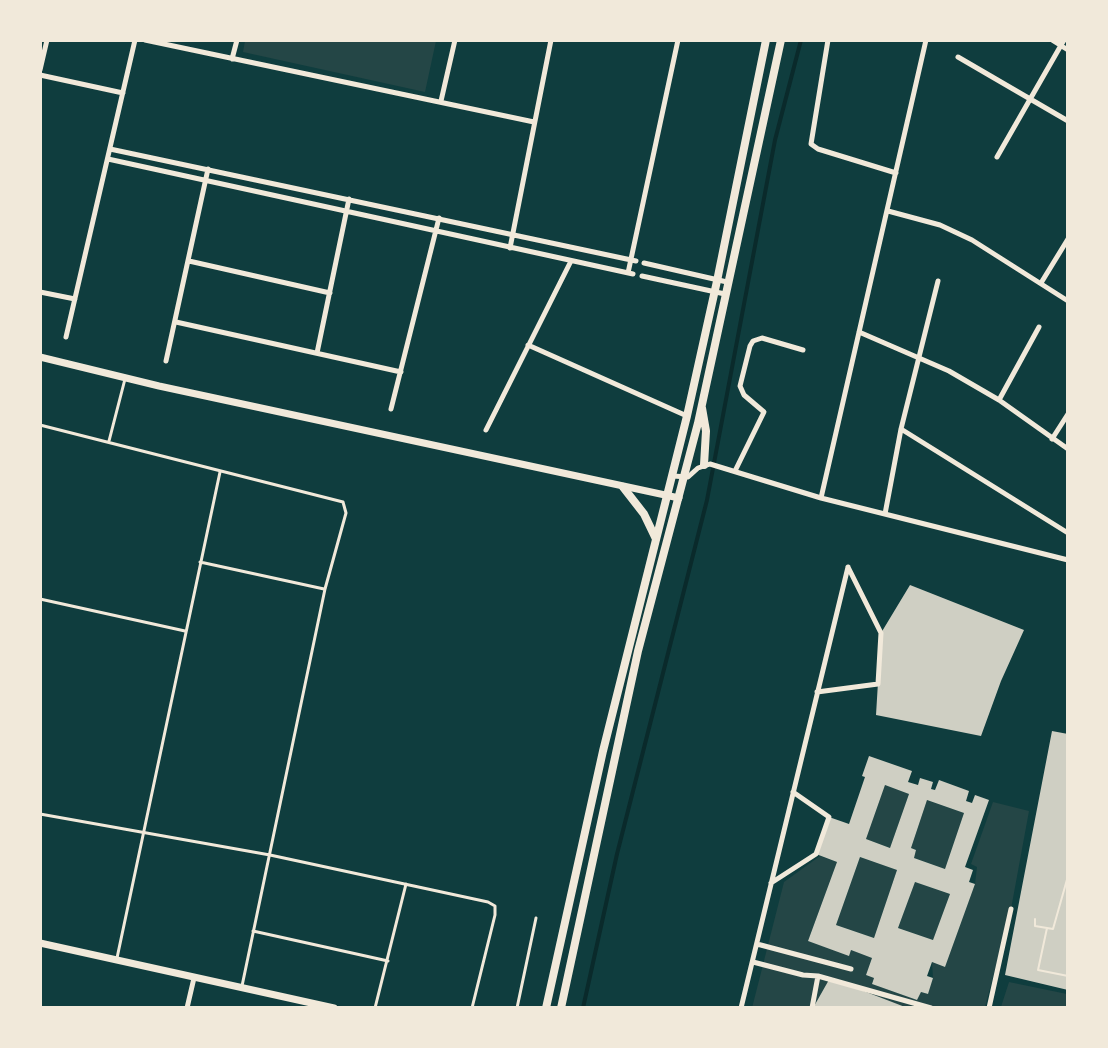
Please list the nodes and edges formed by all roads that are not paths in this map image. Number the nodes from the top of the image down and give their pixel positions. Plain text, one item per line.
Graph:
1 (47, 40) edge
2 (135, 40) edge
3 (145, 40) edge
4 (237, 40) edge
5 (455, 40) edge
6 (550, 40) edge
7 (678, 40) edge
8 (766, 40) edge
9 (781, 40) edge
10 (828, 40) edge
11 (926, 40) edge
12 (1052, 40) edge
13 (1062, 43) edge
14 (1068, 50) edge
15 (958, 57) dead end
16 (232, 59) junction
17 (40, 70) edge
18 (40, 75) edge
19 (123, 93) junction
20 (1030, 99) junction
21 (441, 101) junction
22 (1068, 121) edge
23 (534, 122) junction
24 (110, 149) junction
25 (997, 156) dead end
26 (108, 159) junction
27 (208, 170) junction
28 (896, 173) junction
29 (206, 182) junction
30 (349, 199) junction
31 (888, 211) junction
32 (346, 213) junction
33 (439, 218) junction
34 (436, 232) junction
35 (512, 233) junction
36 (1068, 239) edge
37 (510, 248) junction
38 (634, 260) junction
39 (189, 261) junction
40 (571, 261) junction
41 (644, 262) dead end
42 (642, 276) dead end
43 (938, 280) dead end
44 (717, 281) junction
45 (728, 282) junction
46 (1041, 283) junction
47 (40, 292) edge
48 (715, 292) junction
49 (330, 293) junction
50 (725, 294) junction
51 (75, 299) junction
52 (1068, 301) edge
53 (176, 322) junction
54 (1040, 327) dead end
55 (859, 332) junction
56 (66, 337) dead end
57 (528, 345) junction
58 (803, 350) dead end
59 (317, 353) junction
60 (40, 357) edge
61 (919, 358) junction
62 (166, 362) dead end
63 (401, 372) junction
64 (125, 377) junction
65 (999, 400) junction
66 (701, 407) junction
67 (392, 409) dead end
68 (1068, 414) edge
69 (687, 416) junction
70 (40, 425) edge
71 (901, 429) junction
72 (486, 430) dead end
73 (1052, 439) junction
74 (109, 441) junction
75 (1068, 449) edge
76 (710, 465) junction
77 (735, 471) junction
78 (220, 472) junction
79 (673, 476) junction
80 (684, 477) junction
81 (623, 487) junction
82 (667, 496) junction
83 (679, 498) junction
84 (821, 498) junction
85 (885, 514) junction
86 (1068, 533) edge
87 (656, 539) junction
88 (1067, 559) edge
89 (200, 561) junction
90 (325, 590) junction
91 (40, 599) edge
92 (185, 632) junction
93 (818, 692) junction
94 (610, 722) junction
95 (623, 724) junction
96 (793, 792) junction
97 (40, 814) edge
98 (143, 834) junction
99 (270, 855) junction
100 (771, 883) junction
101 (406, 884) junction
102 (1011, 909) dead end
103 (536, 918) dead end
104 (253, 931) junction
105 (40, 943) edge
106 (757, 944) junction
107 (117, 960) junction
108 (388, 961) junction
109 (753, 962) junction
110 (851, 969) dead end
111 (818, 976) junction
112 (194, 978) junction
113 (241, 988) junction
114 (187, 1008) edge
115 (334, 1008) edge
116 (375, 1008) edge
117 (472, 1008) edge
118 (517, 1008) edge
119 (546, 1008) edge
120 (561, 1008) edge
121 (741, 1008) edge
122 (812, 1008) edge
123 (930, 1008) edge
124 (989, 1008) edge

1 - 17 street
2 - 19 street
3 - 16 street
4 - 16 street
5 - 21 street
6 - 23 street
7 - 38 street
8 - 44 main road
9 - 45 main road
10 - 28 street
11 - 28 street
12 - 13 street
13 - 14 street
13 - 20 street
15 - 20 street
16 - 21 street
18 - 19 street
19 - 24 street
20 - 22 street
20 - 25 street
21 - 23 street
23 - 35 street
24 - 26 street
24 - 27 street
26 - 29 street
26 - 51 street
27 - 29 street
27 - 30 street
28 - 31 street
29 - 32 street
29 - 39 street
30 - 32 street
30 - 33 street
31 - 46 street
31 - 55 street
32 - 34 street
32 - 49 street
33 - 34 street
33 - 35 street
34 - 37 street
34 - 63 street
35 - 37 street
35 - 38 street
36 - 46 street
37 - 40 street
38 - 40 street
39 - 49 street
39 - 53 street
40 - 57 street
41 - 44 street
42 - 48 street
43 - 61 street
44 - 45 street
44 - 48 main road
45 - 50 main road
46 - 52 street
47 - 51 street
48 - 50 street
48 - 69 main road
49 - 59 street
50 - 66 main road
51 - 56 street
53 - 59 street
53 - 62 street
54 - 65 street
55 - 61 street
55 - 84 street
57 - 69 street
57 - 72 street
58 - 77 street
59 - 63 street
60 - 64 street
61 - 65 street
61 - 71 street
63 - 67 street
64 - 74 lane
64 - 81 street
65 - 73 street
66 - 76 main road
66 - 80 main road
68 - 73 street
69 - 79 main road
70 - 74 lane
71 - 85 street
71 - 86 street
73 - 75 street
74 - 78 lane
76 - 77 street
76 - 80 street
77 - 84 street
78 - 89 lane
78 - 90 lane
79 - 80 street
79 - 82 main road
80 - 83 main road
81 - 82 street
81 - 87 main road
82 - 83 street
82 - 87 main road
83 - 95 main road
84 - 85 street
85 - 88 street
87 - 94 main road
89 - 90 lane
89 - 92 lane
90 - 99 lane
91 - 92 lane
92 - 98 lane
93 - 93 street
93 - 96 street
94 - 95 main road
94 - 119 main road
95 - 120 main road
96 - 100 street
96 - 100 street
97 - 98 lane
98 - 99 lane
98 - 107 lane
99 - 101 lane
99 - 104 lane
100 - 106 street
101 - 108 lane
101 - 117 lane
102 - 124 street
103 - 118 lane
104 - 108 lane
104 - 113 lane
105 - 107 street
106 - 109 street
106 - 110 street
107 - 112 street
108 - 116 lane
109 - 111 street
109 - 121 street
111 - 122 street
111 - 123 street
112 - 113 street
112 - 114 street
113 - 115 street

